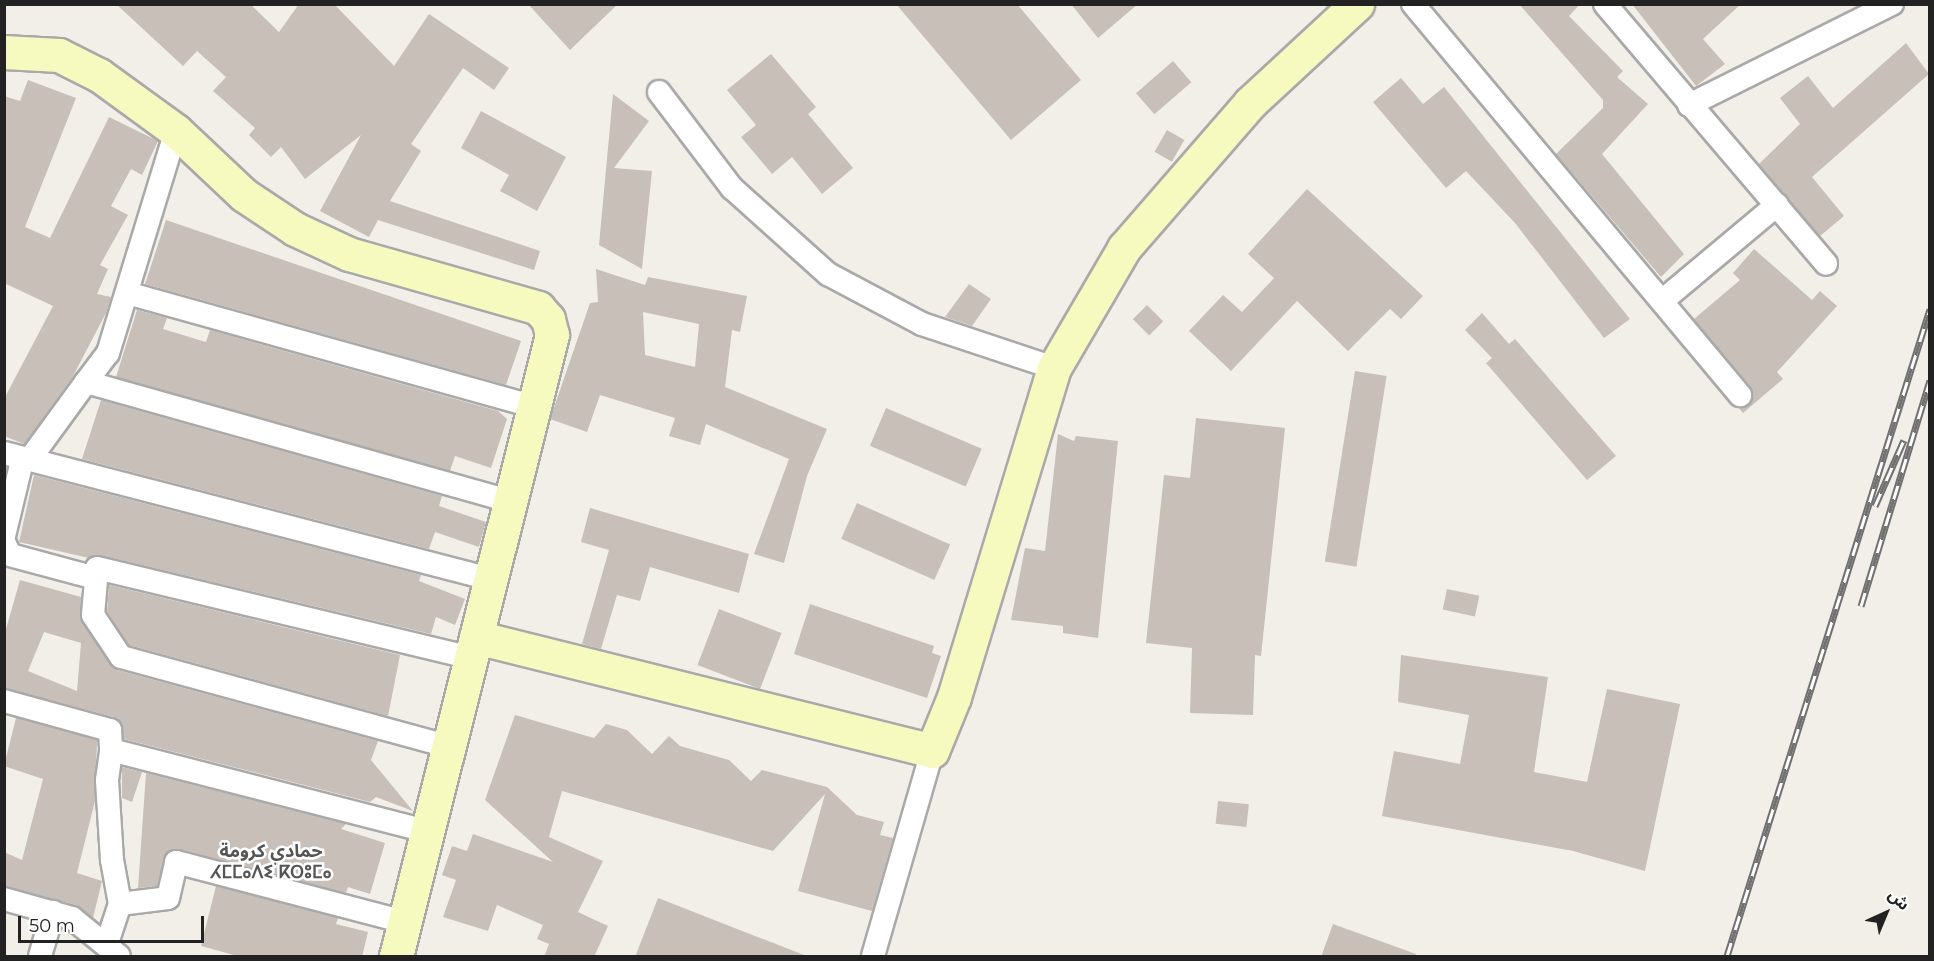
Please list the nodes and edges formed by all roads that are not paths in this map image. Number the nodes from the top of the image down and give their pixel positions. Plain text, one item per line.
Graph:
1 (1357, 4) edge
2 (1413, 4) edge
3 (1605, 4) edge
4 (1892, 4) edge
5 (4, 52) edge
6 (659, 93) dead end
7 (1689, 105) junction
8 (176, 131) junction
9 (1777, 205) junction
10 (1826, 264) dead end
11 (127, 293) junction
12 (1662, 302) junction
13 (1053, 368) junction
14 (86, 382) junction
15 (1740, 395) dead end
16 (535, 407) junction
17 (4, 453) edge
18 (32, 456) junction
19 (508, 501) junction
20 (4, 536) edge
21 (4, 542) edge
22 (96, 578) junction
23 (490, 579) junction
24 (474, 647) junction
25 (4, 701) edge
26 (447, 746) junction
27 (111, 750) junction
28 (932, 751) junction
29 (427, 831) junction
30 (4, 898) edge
31 (120, 904) junction
32 (53, 912) junction
33 (405, 922) junction
34 (113, 950) edge
35 (40, 957) edge
36 (396, 957) edge
37 (873, 957) edge

1 - 13 street
2 - 12 street
3 - 7 street
4 - 7 street
5 - 8 street
6 - 13 street
7 - 9 street
8 - 11 street
8 - 16 street
9 - 10 street
9 - 12 street
11 - 14 street
11 - 16 street
12 - 15 street
13 - 28 street
14 - 18 street
14 - 19 street
16 - 19 street
17 - 18 street
18 - 20 street
18 - 23 street
19 - 23 street
21 - 22 street
22 - 24 street
22 - 26 street
23 - 24 street
24 - 26 street
24 - 28 street
25 - 27 street
26 - 29 street
27 - 29 street
27 - 31 street
28 - 37 street
29 - 33 street
30 - 32 street
31 - 33 street
31 - 34 street
32 - 34 street
32 - 35 street
33 - 36 street

